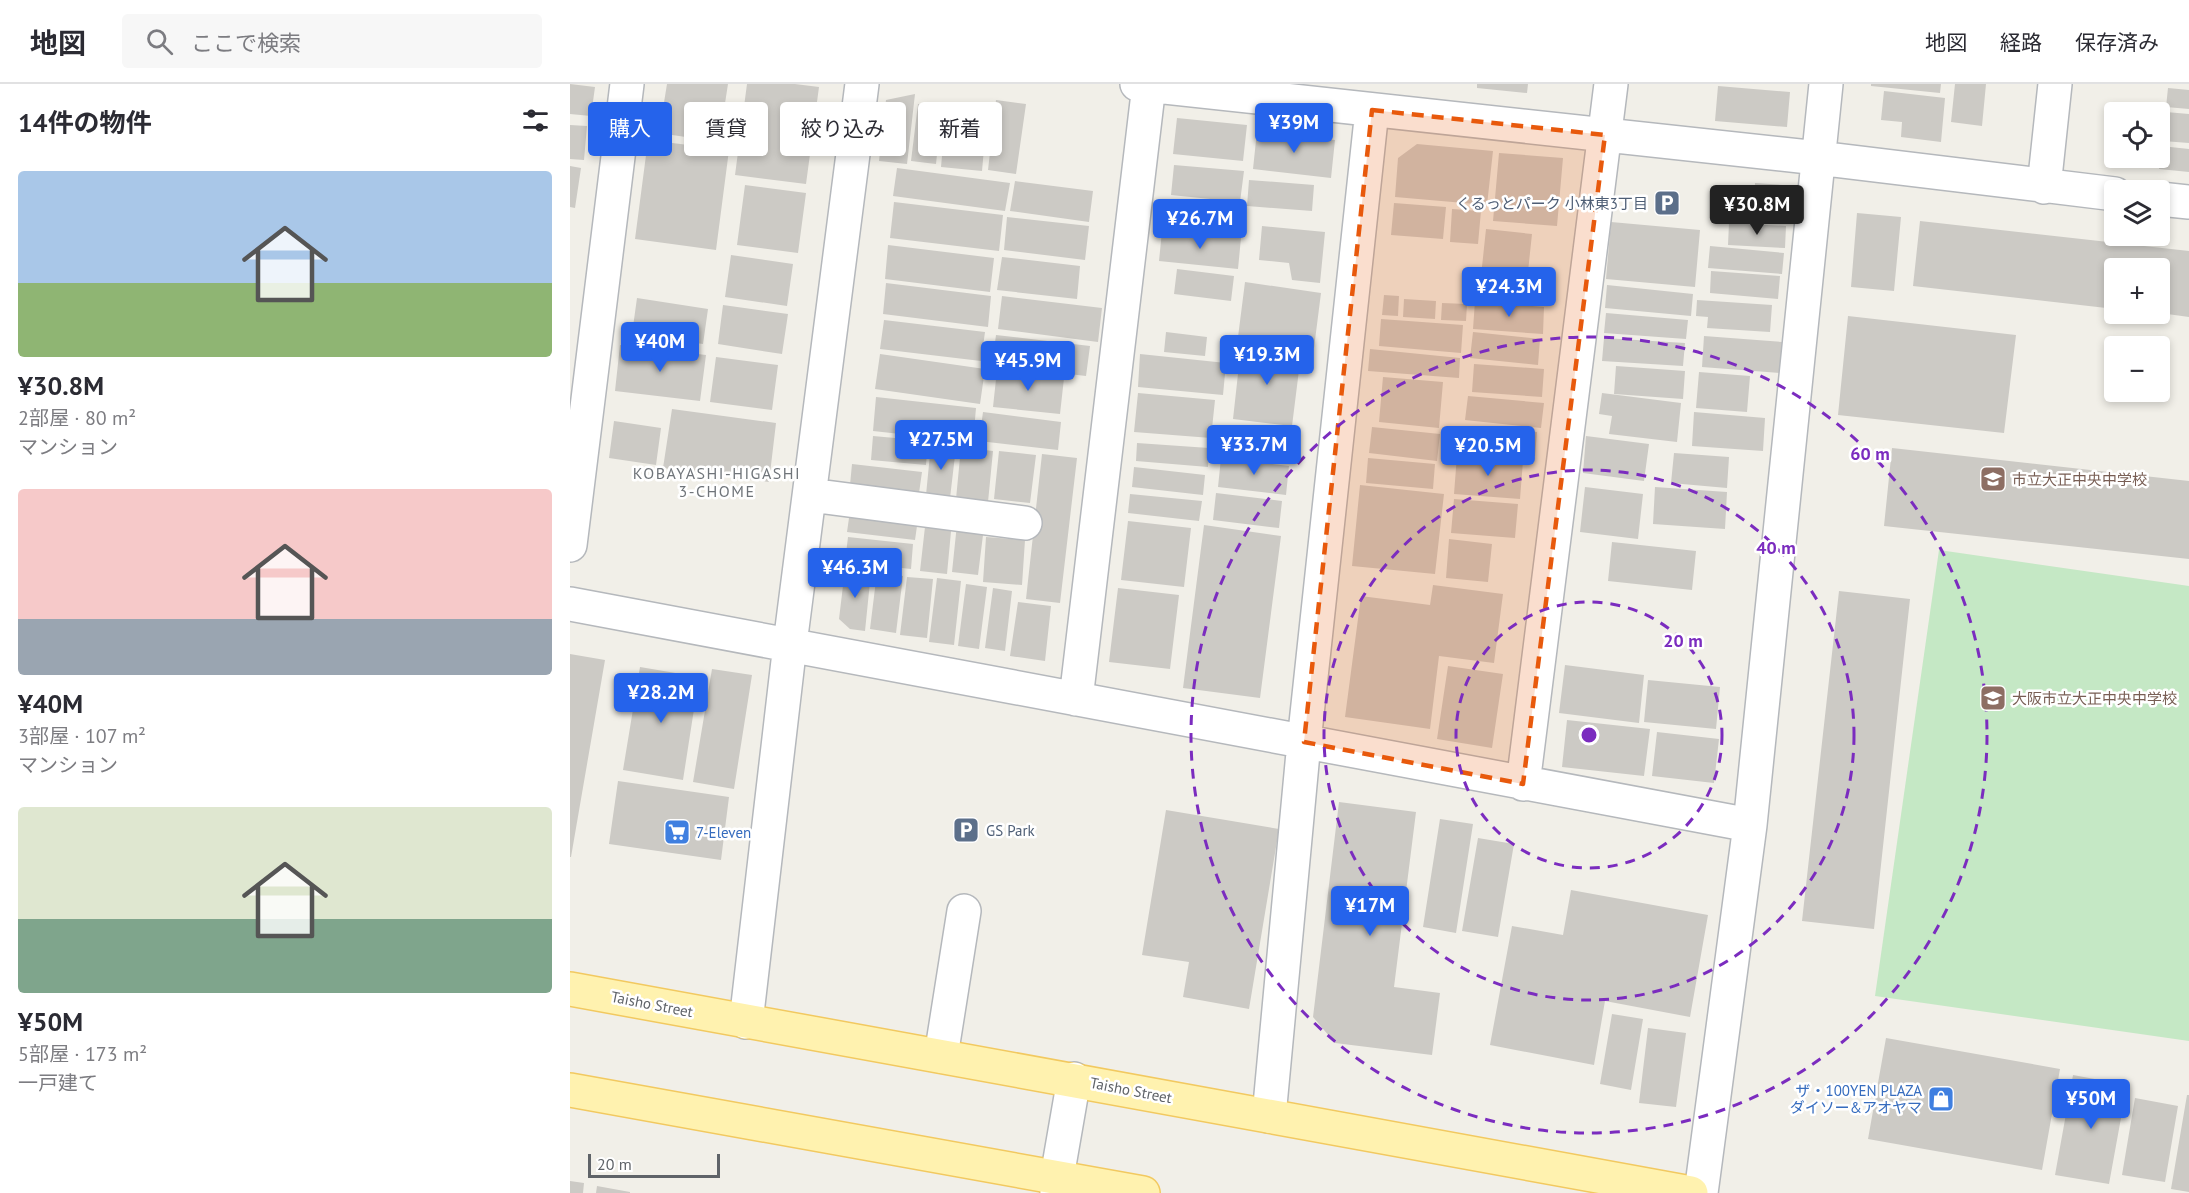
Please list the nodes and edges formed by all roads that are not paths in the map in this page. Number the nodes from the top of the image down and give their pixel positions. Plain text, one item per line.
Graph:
1 (627, 84) edge
2 (862, 84) edge
3 (1611, 84) edge
4 (1826, 84) edge
5 (2055, 84) edge
6 (1143, 85) edge
7 (1372, 110) junction
8 (1605, 135) junction
9 (1818, 158) junction
10 (2044, 187) junction
11 (2104, 193) edge
12 (2170, 200) edge
13 (2189, 202) edge
14 (810, 495) junction
15 (1025, 523) dead end
16 (570, 545) edge
17 (570, 604) edge
18 (790, 644) junction
19 (1076, 699) junction
20 (1304, 742) junction
21 (1523, 784) junction
22 (1750, 825) junction
23 (964, 911) dead end
24 (570, 989) edge
25 (746, 1022) junction
26 (941, 1056) junction
27 (1074, 1079) junction
28 (570, 1090) edge
29 (1269, 1116) junction
30 (1057, 1185) edge
31 (1143, 1193) edge
32 (1691, 1193) edge
33 (1701, 1193) edge

1 - 16 street
2 - 14 street
3 - 8 street
4 - 9 street
5 - 10 street
6 - 7 street
6 - 19 street
7 - 8 street
7 - 20 street
8 - 9 street
8 - 21 street
9 - 10 street
9 - 22 street
10 - 11 street
12 - 13 street
14 - 15 street
14 - 18 street
17 - 18 street
18 - 19 street
18 - 25 street
19 - 20 street
20 - 21 street
20 - 29 street
21 - 22 street
22 - 33 street
23 - 26 street
24 - 25 main road, Taisho Street
25 - 26 main road, Taisho Street
26 - 27 main road, Taisho Street
27 - 29 main road, Taisho Street
27 - 30 street
28 - 30 main road
29 - 32 main road, Taisho Street
30 - 31 main road

